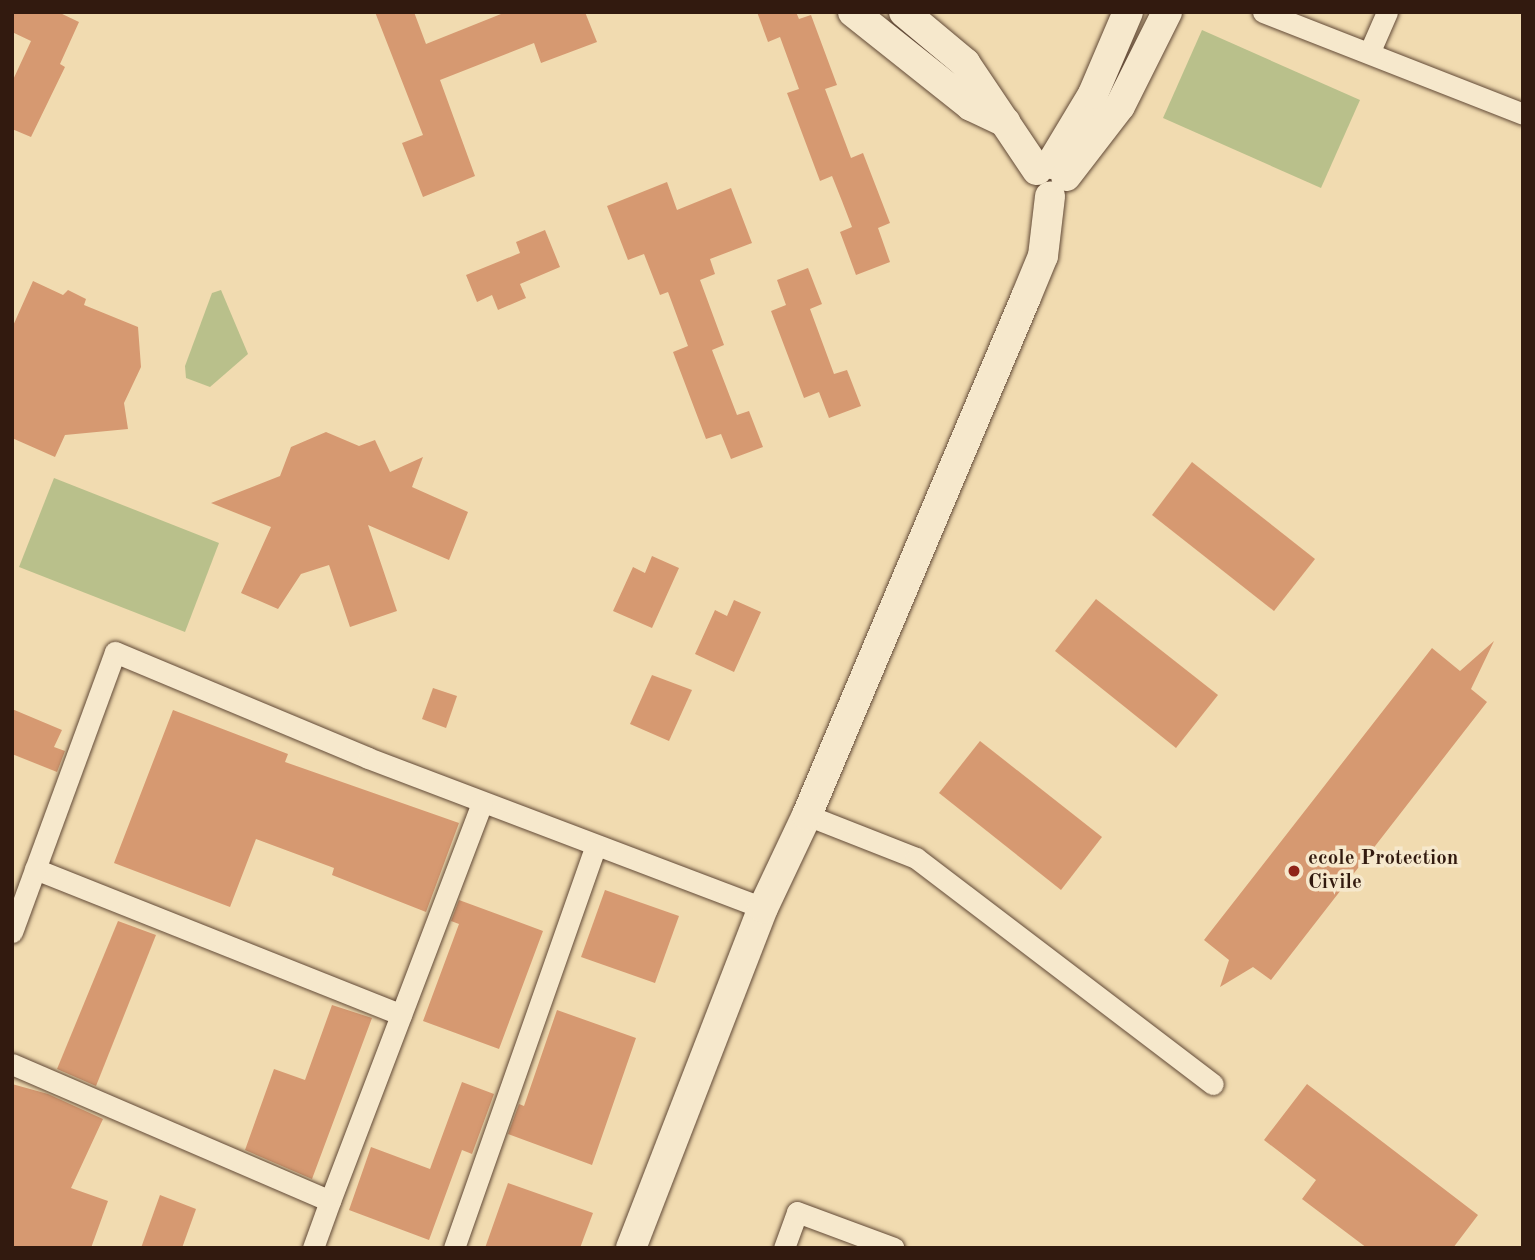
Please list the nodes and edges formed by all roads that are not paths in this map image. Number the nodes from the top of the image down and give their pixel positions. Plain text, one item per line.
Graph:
1 (853, 12) edge
2 (904, 12) edge
3 (1128, 12) edge
4 (1167, 12) edge
5 (1263, 12) edge
6 (1387, 12) edge
7 (1370, 51) junction
8 (1523, 114) edge
9 (1006, 122) junction
10 (1051, 177) junction
11 (482, 803) junction
12 (807, 815) junction
13 (595, 847) junction
14 (35, 870) junction
15 (763, 908) junction
16 (12, 932) edge
17 (401, 1015) junction
18 (12, 1064) edge
19 (1213, 1084) dead end
20 (330, 1201) junction
21 (313, 1248) edge
22 (454, 1248) edge
23 (631, 1248) edge
24 (783, 1248) edge
25 (894, 1248) edge

1 - 9 main road
2 - 9 main road
3 - 10 main road
4 - 10 main road
5 - 7 street
6 - 7 street
7 - 8 street
9 - 10 main road
10 - 12 main road
11 - 13 street
11 - 14 street
11 - 17 street
12 - 15 main road
12 - 19 street
13 - 15 street
13 - 22 street
14 - 16 street
14 - 17 street
15 - 23 main road
17 - 20 street
18 - 20 street
20 - 21 street
24 - 25 street

